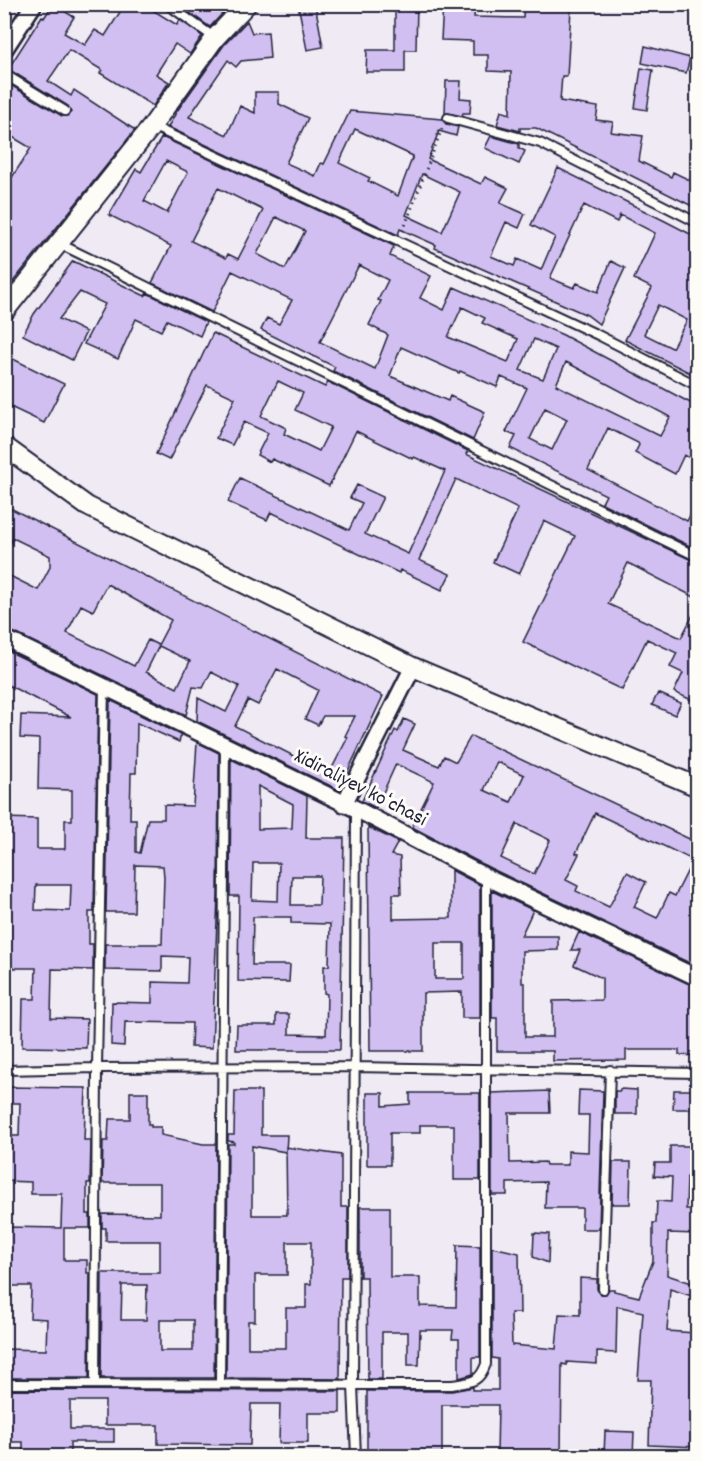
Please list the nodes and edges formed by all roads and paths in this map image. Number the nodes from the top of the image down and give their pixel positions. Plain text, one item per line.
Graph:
1 (34, 4) edge
2 (167, 4) edge
3 (247, 4) edge
4 (215, 38) junction
5 (4, 51) edge
6 (4, 74) edge
7 (64, 111) dead end
8 (448, 118) joint
9 (152, 126) junction
10 (698, 223) edge
11 (399, 241) junction
12 (60, 244) junction
13 (4, 312) edge
14 (698, 386) edge
15 (4, 446) edge
16 (698, 557) edge
17 (4, 638) edge
18 (413, 667) junction
19 (104, 686) junction
20 (225, 745) junction
21 (698, 787) edge
22 (350, 806) junction
23 (486, 878) junction
24 (698, 978) edge
25 (223, 1067) junction
26 (353, 1067) junction
27 (97, 1068) junction
28 (4, 1070) edge
29 (485, 1070) junction
30 (610, 1070) junction
31 (698, 1073) edge
32 (603, 1288) dead end
33 (95, 1383) junction
34 (4, 1384) edge
35 (220, 1384) junction
36 (353, 1386) junction
37 (356, 1456) edge

1 - 5 street
2 - 4 lane
3 - 4 street
4 - 9 street
6 - 7 lane
8 - 10 lane
8 - 11 path
9 - 11 lane
9 - 12 street
11 - 14 lane
12 - 13 street
12 - 16 lane
15 - 18 street
17 - 19 street, Xidiraliyev koʻchasi
18 - 21 street
18 - 22 street
19 - 20 street, Xidiraliyev koʻchasi
19 - 27 lane
20 - 22 street, Xidiraliyev koʻchasi
20 - 25 lane
22 - 23 street, Xidiraliyev koʻchasi
22 - 26 lane
23 - 24 street, Xidiraliyev koʻchasi
23 - 29 lane
25 - 26 lane
25 - 27 lane
25 - 35 lane
26 - 29 lane
26 - 36 lane
27 - 28 lane
27 - 33 lane
29 - 30 lane
29 - 36 lane
30 - 31 lane
30 - 32 lane
33 - 34 lane
33 - 35 lane
35 - 36 lane
36 - 37 lane

